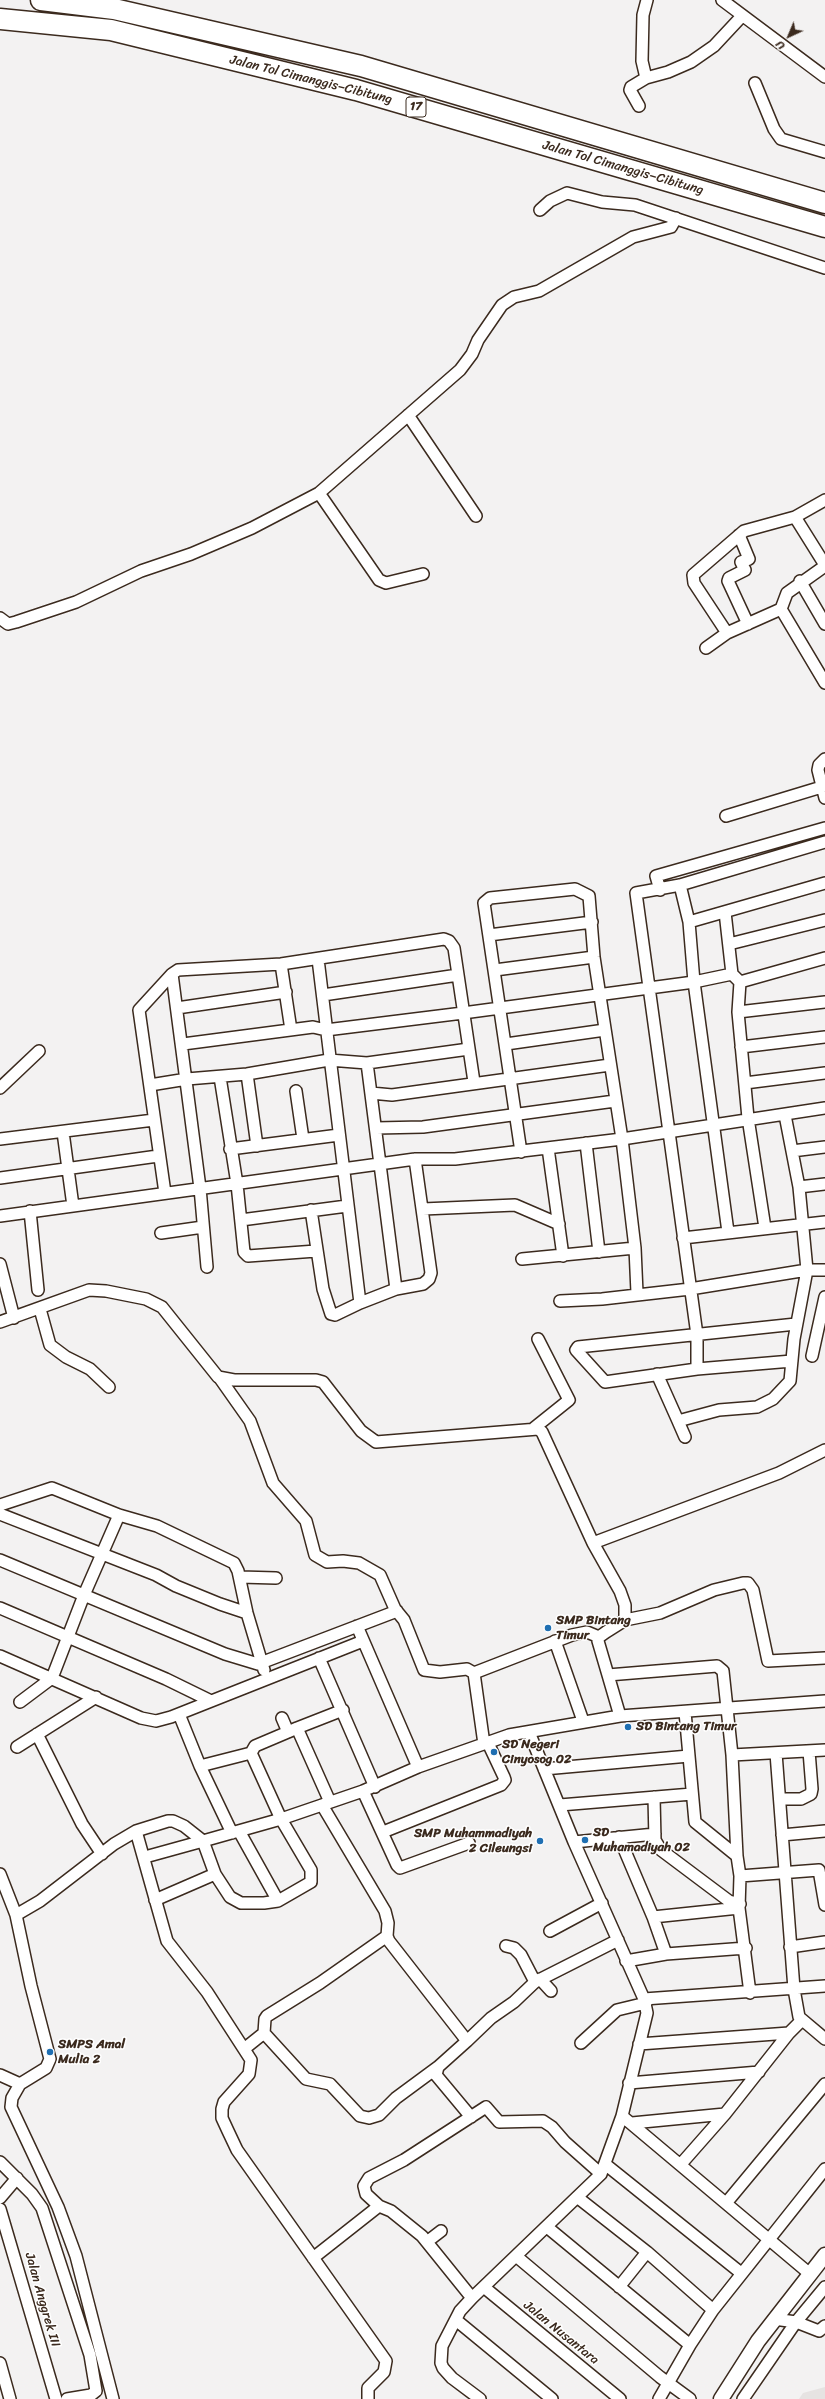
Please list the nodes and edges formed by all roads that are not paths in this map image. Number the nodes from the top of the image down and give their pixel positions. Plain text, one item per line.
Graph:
1 (41, 0) edge
2 (647, 0) edge
3 (722, 0) edge
4 (742, 16) junction
5 (0, 19) edge
6 (825, 77) edge
7 (646, 78) junction
8 (755, 83) dead end
9 (639, 106) dead end
10 (825, 152) edge
11 (825, 203) edge
12 (540, 210) dead end
13 (676, 218) junction
14 (825, 227) edge
15 (825, 268) edge
16 (408, 415) junction
17 (319, 493) junction
18 (825, 500) edge
19 (476, 516) dead end
20 (795, 517) junction
21 (738, 535) junction
22 (825, 565) edge
23 (423, 574) dead end
24 (800, 581) junction
25 (781, 610) junction
26 (0, 618) edge
27 (748, 624) junction
28 (825, 624) edge
29 (727, 632) junction
30 (706, 648) dead end
31 (825, 683) edge
32 (825, 759) edge
33 (824, 787) edge
34 (825, 798) edge
35 (726, 816) dead end
36 (825, 828) edge
37 (825, 842) edge
38 (825, 883) edge
39 (680, 885) junction
40 (660, 890) junction
41 (725, 912) junction
42 (825, 920) edge
43 (592, 922) junction
44 (689, 922) junction
45 (489, 935) junction
46 (729, 944) junction
47 (594, 957) junction
48 (825, 958) edge
49 (318, 959) junction
50 (282, 964) junction
51 (495, 970) junction
52 (172, 974) junction
53 (458, 975) junction
54 (736, 978) junction
55 (694, 982) junction
56 (650, 987) junction
57 (286, 992) junction
58 (600, 994) junction
59 (323, 995) junction
60 (825, 1002) edge
61 (177, 1008) junction
62 (500, 1008) junction
63 (738, 1012) junction
64 (463, 1013) junction
65 (291, 1030) junction
66 (326, 1030) junction
67 (605, 1030) junction
68 (825, 1037) edge
69 (182, 1044) junction
70 (506, 1044) junction
71 (741, 1047) junction
72 (469, 1049) junction
73 (39, 1051) dead end
74 (329, 1060) junction
75 (367, 1063) junction
76 (610, 1065) junction
77 (825, 1073) edge
78 (246, 1074) junction
79 (220, 1077) junction
80 (510, 1078) junction
81 (186, 1079) junction
82 (474, 1082) junction
83 (745, 1084) junction
84 (150, 1086) junction
85 (0, 1088) edge
86 (296, 1091) dead end
87 (371, 1093) junction
88 (615, 1101) junction
89 (825, 1108) edge
90 (515, 1114) junction
91 (785, 1115) junction
92 (748, 1118) junction
93 (154, 1120) junction
94 (713, 1124) junction
95 (376, 1128) junction
96 (670, 1131) junction
97 (63, 1132) junction
98 (339, 1135) junction
99 (0, 1139) edge
100 (303, 1139) junction
101 (622, 1139) junction
102 (586, 1143) junction
103 (257, 1146) junction
104 (825, 1147) edge
105 (548, 1148) junction
106 (230, 1149) junction
107 (792, 1151) junction
108 (521, 1152) junction
109 (158, 1156) junction
110 (416, 1159) junction
111 (379, 1164) junction
112 (68, 1169) junction
113 (343, 1169) junction
114 (0, 1178) edge
115 (236, 1184) junction
116 (825, 1184) edge
117 (799, 1187) junction
118 (200, 1188) junction
119 (165, 1193) junction
120 (73, 1206) junction
121 (347, 1206) junction
122 (311, 1210) junction
123 (423, 1210) junction
124 (30, 1211) junction
125 (0, 1216) edge
126 (241, 1220) junction
127 (825, 1222) edge
128 (559, 1224) junction
129 (803, 1225) junction
130 (203, 1227) junction
131 (765, 1228) junction
132 (728, 1232) junction
133 (161, 1233) dead end
134 (684, 1238) junction
135 (635, 1248) junction
136 (316, 1251) junction
137 (599, 1252) junction
138 (563, 1256) junction
139 (522, 1259) dead end
140 (0, 1264) edge
141 (207, 1267) dead end
142 (807, 1270) junction
143 (825, 1270) edge
144 (396, 1289) junction
145 (690, 1289) junction
146 (38, 1290) dead end
147 (637, 1294) junction
148 (825, 1297) edge
149 (560, 1301) dead end
150 (360, 1303) junction
151 (40, 1309) junction
152 (14, 1318) junction
153 (0, 1322) edge
154 (796, 1324) junction
155 (697, 1335) junction
156 (538, 1339) dead end
157 (812, 1356) dead end
158 (792, 1361) junction
159 (697, 1369) junction
160 (657, 1374) junction
161 (219, 1377) junction
162 (109, 1387) dead end
163 (678, 1421) junction
164 (534, 1428) junction
165 (685, 1438) dead end
166 (825, 1450) edge
167 (0, 1505) edge
168 (0, 1514) edge
169 (119, 1515) junction
170 (593, 1544) junction
171 (101, 1554) junction
172 (0, 1560) edge
173 (240, 1577) junction
174 (276, 1578) dead end
175 (84, 1595) junction
176 (0, 1608) edge
177 (397, 1611) junction
178 (247, 1613) junction
179 (626, 1620) junction
180 (357, 1626) junction
181 (69, 1637) junction
182 (599, 1637) junction
183 (363, 1641) junction
184 (556, 1641) junction
185 (0, 1656) edge
186 (319, 1658) junction
187 (825, 1658) edge
188 (262, 1664) junction
189 (474, 1673) junction
190 (608, 1675) junction
191 (52, 1678) junction
192 (266, 1679) junction
193 (96, 1697) junction
194 (211, 1701) junction
195 (825, 1701) edge
196 (20, 1702) dead end
197 (343, 1710) junction
198 (727, 1710) junction
199 (685, 1712) junction
200 (179, 1714) junction
201 (620, 1716) junction
202 (282, 1718) dead end
203 (583, 1722) junction
204 (293, 1730) junction
205 (529, 1732) junction
206 (37, 1734) junction
207 (486, 1743) junction
208 (17, 1747) dead end
209 (825, 1750) edge
210 (809, 1751) junction
211 (251, 1752) junction
212 (776, 1753) junction
213 (732, 1755) junction
214 (689, 1756) junction
215 (200, 1766) junction
216 (418, 1767) junction
217 (544, 1769) junction
218 (375, 1787) junction
219 (364, 1791) junction
220 (692, 1794) junction
221 (654, 1797) junction
222 (780, 1798) junction
223 (326, 1804) junction
224 (560, 1805) junction
225 (281, 1819) junction
226 (136, 1831) junction
227 (825, 1831) edge
228 (235, 1832) junction
229 (383, 1832) junction
230 (655, 1834) junction
231 (782, 1835) junction
232 (619, 1837) junction
233 (204, 1841) junction
234 (574, 1842) junction
235 (469, 1843) dead end
236 (102, 1854) junction
237 (737, 1856) junction
238 (145, 1857) junction
239 (784, 1872) junction
240 (0, 1874) edge
241 (215, 1874) junction
242 (740, 1876) junction
243 (155, 1900) junction
244 (278, 1901) junction
245 (602, 1903) junction
246 (825, 1905) edge
247 (740, 1906) junction
248 (16, 1915) junction
249 (653, 1917) junction
250 (550, 1931) dead end
251 (387, 1936) junction
252 (618, 1940) junction
253 (825, 1942) edge
254 (506, 1946) dead end
255 (790, 1947) junction
256 (746, 1948) junction
257 (666, 1954) junction
258 (626, 1961) junction
259 (537, 1981) junction
260 (825, 1986) edge
261 (794, 1989) junction
262 (551, 1990) dead end
263 (750, 1993) junction
264 (645, 2001) junction
265 (802, 2020) junction
266 (264, 2033) junction
267 (789, 2033) junction
268 (825, 2039) edge
269 (467, 2041) junction
270 (581, 2043) dead end
271 (639, 2044) junction
272 (244, 2049) junction
273 (438, 2067) junction
274 (759, 2072) junction
275 (0, 2075) edge
276 (628, 2083) junction
277 (20, 2084) junction
278 (825, 2084) edge
279 (726, 2114) junction
280 (622, 2116) junction
281 (471, 2117) junction
282 (632, 2123) junction
283 (0, 2162) edge
284 (681, 2164) junction
285 (603, 2169) junction
286 (825, 2169) edge
287 (17, 2178) junction
288 (577, 2197) junction
289 (0, 2198) edge
290 (727, 2202) junction
291 (378, 2206) junction
292 (1, 2216) edge
293 (547, 2227) junction
294 (441, 2230) dead end
295 (769, 2238) junction
296 (428, 2241) junction
297 (647, 2252) junction
298 (516, 2256) junction
299 (825, 2256) edge
300 (313, 2258) junction
301 (741, 2273) junction
302 (810, 2274) junction
303 (619, 2287) junction
304 (825, 2287) edge
305 (485, 2288) junction
306 (472, 2298) junction
307 (713, 2310) junction
308 (774, 2318) junction
309 (456, 2320) junction
310 (796, 2322) junction
311 (825, 2326) edge
312 (690, 2345) junction
313 (0, 2363) edge
314 (669, 2381) junction
315 (83, 2398) edge
316 (477, 2398) edge
317 (10, 2399) edge
318 (56, 2399) edge
319 (67, 2399) edge
320 (114, 2399) edge
321 (368, 2399) edge
322 (552, 2399) edge
323 (620, 2399) edge
324 (659, 2399) edge
325 (690, 2399) edge
326 (721, 2399) edge
327 (743, 2399) edge

1 - 11 highway, Jalan Tol Cimanggis–Cibitung / 17
2 - 7 street
3 - 4 street
4 - 6 street
4 - 7 street
5 - 14 highway, Jalan Tol Cimanggis–Cibitung / 17
7 - 9 street
8 - 10 street
12 - 13 street
13 - 15 street
13 - 16 street
16 - 17 street
16 - 19 street
17 - 23 street
17 - 26 street
18 - 20 street
20 - 21 street
20 - 22 street
21 - 27 street
21 - 29 street
22 - 24 street
24 - 25 street
24 - 28 street
25 - 27 street
25 - 31 street
27 - 29 street
29 - 30 street
32 - 33 street
33 - 34 street
33 - 35 street
36 - 40 street
37 - 39 street
38 - 41 street
39 - 40 street
39 - 44 street
40 - 56 street
41 - 44 street
41 - 46 street
42 - 46 street
43 - 45 street
43 - 45 street
43 - 47 street
44 - 55 street
45 - 51 street
46 - 54 street
47 - 51 street
47 - 58 street
48 - 54 street
49 - 50 street
49 - 53 street
49 - 59 street
50 - 52 street
50 - 57 street
51 - 62 street
52 - 61 street
52 - 84 street
53 - 59 street
53 - 64 street
54 - 55 street
54 - 63 street
55 - 56 street
55 - 94 street
56 - 58 street
56 - 96 street
57 - 61 street
57 - 65 street
58 - 62 street
58 - 67 street
59 - 66 street
60 - 63 street
61 - 69 street
62 - 64 street
62 - 70 street
63 - 71 street
64 - 66 street
64 - 72 street
65 - 66 street
65 - 69 street
66 - 74 street
67 - 70 street
67 - 76 street
68 - 71 street
69 - 81 street
70 - 80 street
71 - 83 street
72 - 75 street
72 - 82 street
73 - 85 street
74 - 75 street
74 - 78 street
74 - 98 street
75 - 87 street
76 - 80 street
76 - 88 street
77 - 83 street
78 - 79 street
78 - 103 street
79 - 81 street
79 - 106 street
80 - 82 street
80 - 90 street
81 - 84 street
81 - 118 street
82 - 87 street
83 - 92 street
84 - 93 street
86 - 100 street
87 - 95 street
88 - 90 street
88 - 101 street
89 - 91 street
90 - 95 street
90 - 108 street
91 - 92 street
91 - 107 street
92 - 94 street
92 - 131 street
93 - 97 street
93 - 109 street
94 - 96 street
94 - 132 street
95 - 111 street
96 - 101 street
96 - 134 street
97 - 99 street
97 - 112 street
98 - 100 street
98 - 113 street
100 - 103 street
101 - 102 street
101 - 135 street
102 - 105 street
102 - 137 street
103 - 106 street
104 - 107 street
105 - 108 street
105 - 128 street
106 - 115 street
107 - 117 street
108 - 110 street
109 - 112 street
109 - 119 street
110 - 111 street
110 - 123 street
111 - 113 street
111 - 144 street
112 - 114 street
112 - 120 street
113 - 115 street
113 - 121 street
115 - 118 street
115 - 126 street
116 - 117 street
117 - 129 street
118 - 119 street
118 - 130 street
119 - 120 street
120 - 124 street
121 - 122 street
121 - 150 street
122 - 126 street
122 - 136 street
123 - 128 street
123 - 144 street
124 - 125 street
124 - 146 street
126 - 136 street
127 - 129 street
128 - 138 street
129 - 131 street
129 - 142 street
130 - 133 street
130 - 141 street
131 - 132 street
132 - 134 street
134 - 145 street
135 - 137 street
135 - 147 street
136 - 150 street
137 - 138 street
138 - 139 street
140 - 152 street
142 - 143 street
142 - 145 street
142 - 154 street
144 - 150 street
145 - 147 street
145 - 155 street
147 - 149 street
148 - 157 street
151 - 152 street
151 - 161 street
151 - 162 street
152 - 153 street
154 - 155 street
154 - 158 street
155 - 159 street
155 - 160 street
156 - 164 street
158 - 159 street
158 - 163 street
159 - 160 street
160 - 163 street
161 - 164 street
161 - 177 street
163 - 165 street
164 - 170 street
166 - 170 street
167 - 169 street
168 - 171 street
169 - 171 street
169 - 173 street
170 - 179 street
171 - 175 street
171 - 178 street
172 - 175 street
173 - 174 street
173 - 178 street
175 - 181 street
175 - 188 street
176 - 181 street
177 - 180 street
177 - 189 street
178 - 188 street
179 - 182 street
179 - 187 street
180 - 183 street
180 - 188 street
181 - 191 street
181 - 194 street
182 - 184 street
182 - 190 street
183 - 186 street
183 - 216 street
184 - 189 street
184 - 203 street
185 - 191 street
186 - 192 street
186 - 197 street
188 - 192 street
189 - 207 street
190 - 198 street
190 - 201 street
191 - 193 street
191 - 196 street
192 - 194 street
193 - 200 street
193 - 206 street
194 - 200 street
195 - 198 street
197 - 204 street
197 - 218 street
198 - 199 street
198 - 213 street
199 - 201 street
199 - 214 street
200 - 215 street
201 - 203 street
202 - 204 street
203 - 205 street
204 - 211 street
204 - 223 street
205 - 207 street
205 - 217 street
206 - 208 street
206 - 236 street
207 - 216 street
207 - 229 street
209 - 210 street
210 - 212 street
210 - 222 street
211 - 215 street
211 - 225 street
212 - 213 street
212 - 222 street
213 - 237 street
214 - 217 street
214 - 220 street
215 - 228 street
216 - 218 street
217 - 224 street
218 - 219 street
219 - 223 street
219 - 229 street
220 - 221 street
220 - 237 street
221 - 224 street
221 - 230 street
222 - 231 street
223 - 225 street
223 - 251 street
224 - 234 street
225 - 228 street
225 - 244 street
226 - 233 street
226 - 236 street
226 - 238 street
227 - 231 street
228 - 233 street
228 - 244 street
229 - 235 street
230 - 232 street
230 - 247 street
231 - 239 street
232 - 234 street
232 - 249 street
233 - 238 street
233 - 241 street
234 - 245 street
236 - 248 street
237 - 242 street
238 - 243 street
239 - 242 street
239 - 246 street
239 - 255 street
240 - 248 street
241 - 243 street
241 - 244 street
242 - 247 street
243 - 272 street
245 - 250 street
245 - 252 street
247 - 249 street
247 - 256 street
248 - 277 street
249 - 257 street
251 - 266 street
251 - 269 street
252 - 258 street
252 - 259 street
253 - 255 street
254 - 259 street
255 - 261 street
256 - 257 street
256 - 263 street
257 - 258 street
258 - 264 street
259 - 262 street
259 - 269 street
260 - 261 street
261 - 263 street
261 - 265 street
263 - 264 street
264 - 270 street
264 - 271 street
265 - 267 street
265 - 268 street
266 - 272 street
266 - 273 street
267 - 271 street
267 - 274 street
269 - 273 street
271 - 276 street
272 - 300 street
273 - 281 street
274 - 276 street
274 - 279 street
275 - 277 street
276 - 280 street
277 - 320 street
278 - 290 street
279 - 282 street
279 - 284 street
280 - 282 street
280 - 285 street
281 - 285 street
281 - 291 street
282 - 284 street
283 - 287 street
284 - 290 street
285 - 288 street
285 - 301 street
286 - 295 street
287 - 289 street
287 - 315 street
288 - 293 street
288 - 297 street
290 - 295 street
291 - 296 street
291 - 300 street
292 - 318 street, Jalan Anggrek III
293 - 298 street
293 - 303 street
294 - 296 street
295 - 301 street
295 - 302 street
296 - 306 street
297 - 303 street
297 - 307 street
298 - 305 street
298 - 314 street
299 - 302 street
300 - 321 street
301 - 307 street
302 - 308 street
303 - 312 street
304 - 310 street
305 - 306 street
305 - 323 street, Jalan Nusantara
306 - 309 street
307 - 312 street
308 - 310 street
308 - 326 street
309 - 316 street
309 - 322 street
310 - 311 street
310 - 327 street
312 - 314 street
313 - 317 street
314 - 324 street
314 - 325 street
315 - 319 street

